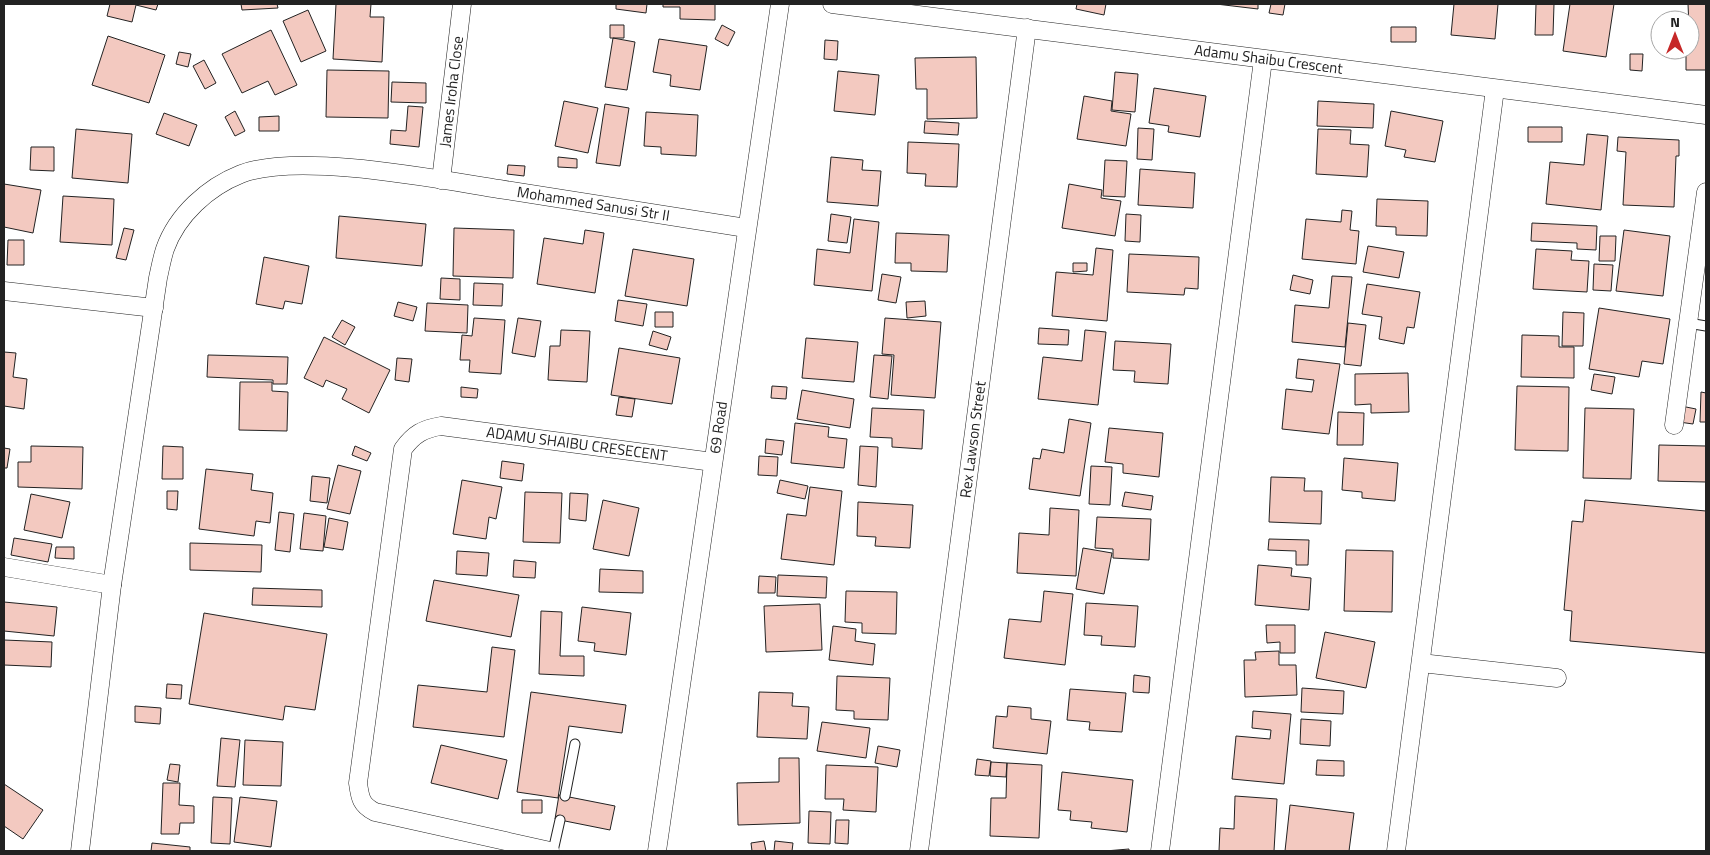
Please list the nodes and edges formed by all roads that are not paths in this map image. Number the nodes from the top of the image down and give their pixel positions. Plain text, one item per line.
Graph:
1 (462, 4) edge
2 (780, 4) edge
3 (832, 4) edge
4 (1027, 28) junction
5 (1263, 60) junction
6 (1495, 89) junction
7 (1706, 115) edge
8 (441, 180) junction
9 (1706, 192) edge
10 (746, 228) junction
11 (4, 291) edge
12 (154, 308) junction
13 (1688, 323) junction
14 (1706, 326) edge
15 (1674, 425) dead end
16 (713, 462) junction
17 (4, 567) edge
18 (112, 585) junction
19 (1421, 663) junction
20 (1557, 678) dead end
21 (575, 744) dead end
22 (565, 796) dead end
23 (560, 820) dead end
24 (80, 851) edge
25 (552, 851) edge
26 (657, 851) edge
27 (920, 851) edge
28 (1160, 851) edge
29 (1396, 851) edge

1 - 8 street, James Iroha Close
2 - 10 street, 69 Road
3 - 4 street, Adamu Shaibu Crescent
4 - 5 street, Adamu Shaibu Crescent
4 - 27 street, Rex Lawson Street
5 - 6 street, Adamu Shaibu Crescent
5 - 28 street
6 - 7 street, Adamu Shaibu Crescent
6 - 19 street
8 - 10 street, Mohammed Sanusi Str II
8 - 12 street, Mohammed Sanusi Str II
9 - 13 street
10 - 16 street, 69 Road
11 - 12 street
12 - 18 street, Mohammed Sanusi Str II
13 - 14 lane
13 - 15 street
16 - 25 street, ADAMU SHAIBU CRESECENT
16 - 26 street, 69 Road
17 - 18 street
18 - 24 street, Mohammed Sanusi Str II
19 - 20 street
19 - 29 street
21 - 22 lane
23 - 25 lane

